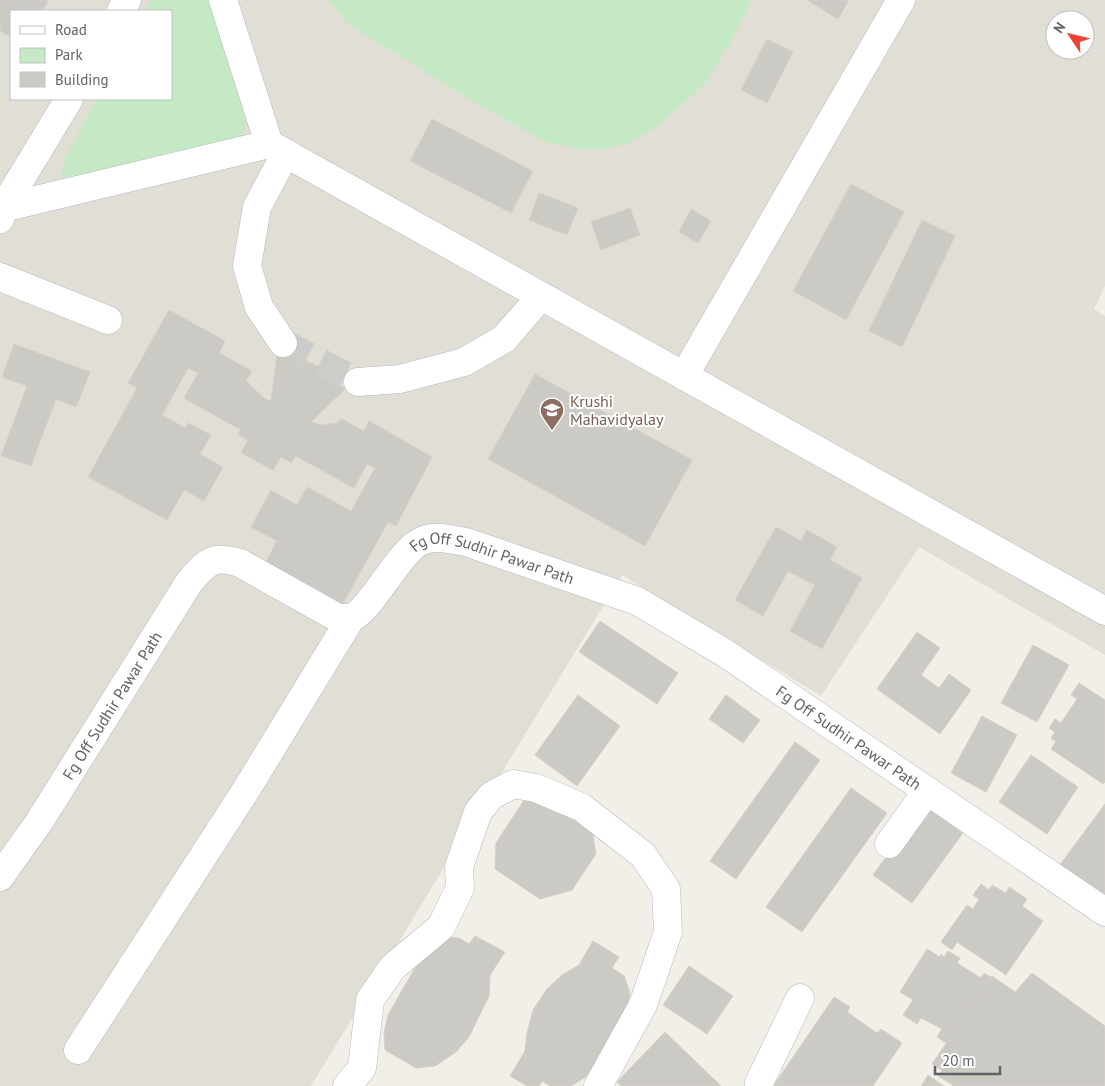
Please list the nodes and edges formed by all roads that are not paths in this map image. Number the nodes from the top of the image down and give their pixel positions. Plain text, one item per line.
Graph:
1 (223, 0) edge
2 (901, 0) edge
3 (67, 100) edge
4 (277, 149) junction
5 (1, 212) edge
6 (0, 277) edge
7 (541, 296) junction
8 (108, 320) dead end
9 (283, 343) tunnel mouth
10 (684, 376) junction
11 (358, 382) tunnel mouth
12 (1105, 611) edge
13 (351, 618) junction
14 (927, 791) junction
15 (889, 844) dead end
16 (0, 877) edge
17 (1105, 912) edge
18 (800, 998) dead end
19 (78, 1050) dead end
20 (347, 1086) edge
21 (598, 1086) edge
22 (759, 1086) edge

1 - 4 street
2 - 10 street
3 - 5 street
4 - 5 street
4 - 7 street
4 - 9 street
6 - 8 street
7 - 10 street
7 - 11 street
10 - 12 street
13 - 14 street, Fg Off Sudhir Pawar Path
13 - 16 street, Fg Off Sudhir Pawar Path
13 - 19 street
14 - 15 street
14 - 17 street, Fg Off Sudhir Pawar Path
18 - 22 street
20 - 21 street

